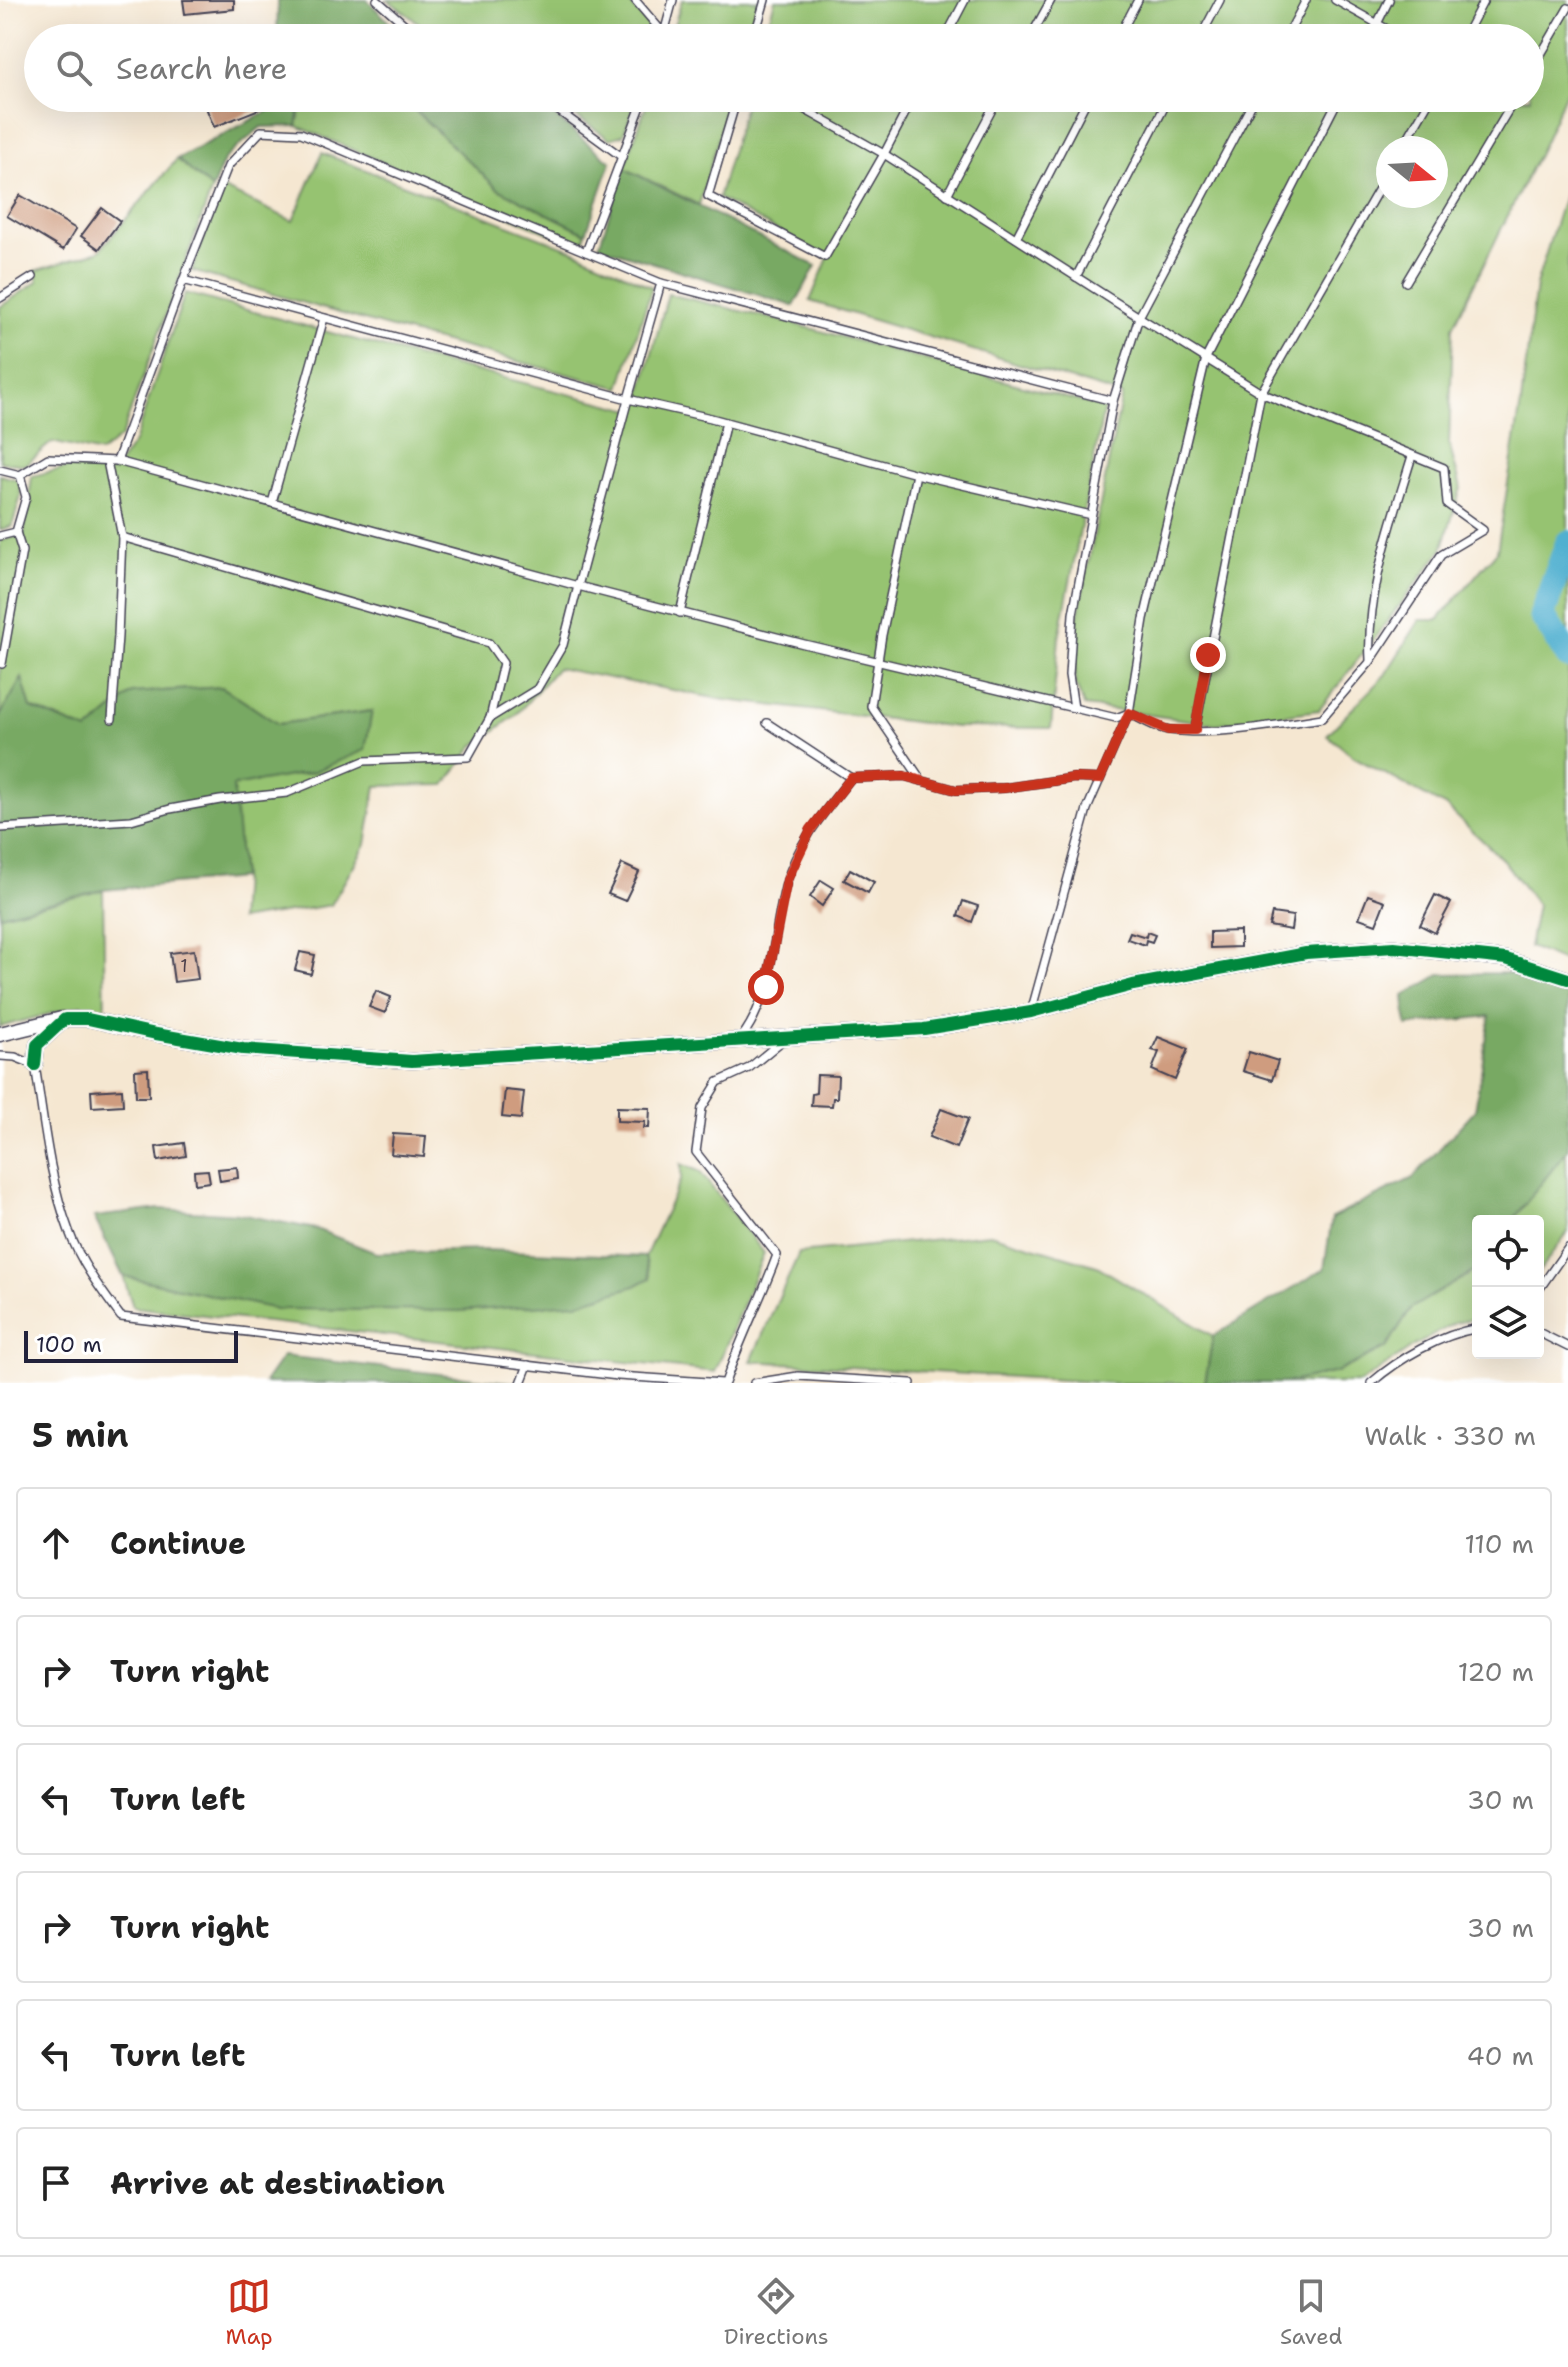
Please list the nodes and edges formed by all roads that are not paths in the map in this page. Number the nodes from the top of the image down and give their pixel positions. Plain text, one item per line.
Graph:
1 (377, 0) edge
2 (635, 0) edge
3 (673, 0) edge
4 (765, 0) edge
5 (965, 0) edge
6 (1051, 0) edge
7 (1138, 0) edge
8 (1220, 0) edge
9 (1306, 0) edge
10 (1335, 0) edge
11 (1389, 0) edge
12 (1484, 0) edge
13 (1568, 8) edge
14 (404, 24) edge
15 (654, 24) edge
16 (666, 24) edge
17 (758, 24) edge
18 (952, 24) edge
19 (1038, 24) edge
20 (1125, 24) edge
21 (1207, 24) edge
22 (1293, 24) edge
23 (1377, 24) joint
24 (1471, 24) edge
25 (1544, 49) edge
26 (560, 112) edge
27 (639, 112) edge
28 (733, 112) edge
29 (809, 112) edge
30 (906, 112) edge
31 (991, 112) edge
32 (1081, 112) edge
33 (1162, 112) edge
34 (1248, 112) edge
35 (1332, 112) edge
36 (1423, 112) edge
37 (1506, 112) edge
38 (1409, 136) edge
39 (884, 154) junction
40 (622, 157) junction
41 (1376, 194) edge
42 (947, 195) junction
43 (1016, 238) junction
44 (586, 252) junction
45 (33, 277) dead end
46 (1076, 277) junction
47 (183, 280) junction
48 (1406, 282) dead end
49 (661, 283) junction
50 (0, 298) edge
51 (1139, 317) junction
52 (324, 318) junction
53 (1206, 358) junction
54 (1261, 393) junction
55 (628, 399) junction
56 (1113, 401) junction
57 (726, 422) junction
58 (1412, 456) junction
59 (107, 461) junction
60 (117, 461) junction
61 (0, 470) edge
62 (916, 474) junction
63 (20, 475) junction
64 (272, 503) junction
65 (1091, 515) junction
66 (16, 532) junction
67 (0, 536) edge
68 (122, 537) junction
69 (578, 586) junction
70 (680, 613) junction
71 (878, 662) junction
72 (1370, 662) junction
73 (2, 664) dead end
74 (1074, 708) junction
75 (1129, 713) junction
76 (490, 718) junction
77 (112, 719) dead end
78 (767, 723) dead end
79 (1195, 730) junction
80 (851, 778) junction
81 (1100, 779) junction
82 (922, 781) junction
83 (0, 828) edge
84 (1568, 979) edge
85 (1031, 1012) junction
86 (65, 1019) junction
87 (0, 1034) edge
88 (787, 1037) junction
89 (740, 1040) junction
90 (0, 1056) edge
91 (35, 1065) junction
92 (1568, 1248) edge
93 (1541, 1287) edge
94 (1472, 1329) edge
95 (1544, 1335) edge
96 (1568, 1347) edge
97 (528, 1365) junction
98 (521, 1383) edge
99 (724, 1383) edge
100 (754, 1383) edge
101 (911, 1383) edge
102 (1371, 1383) edge

1 - 14 lane
2 - 15 lane
3 - 16 lane
4 - 17 lane
5 - 18 lane
6 - 19 lane
7 - 20 lane
8 - 21 lane
9 - 22 lane
10 - 23 lane
11 - 23 lane
12 - 24 lane
13 - 25 lane
26 - 40 lane
27 - 40 lane
28 - 39 lane
29 - 39 lane
30 - 39 lane
31 - 42 lane
32 - 43 lane
33 - 46 lane
34 - 51 lane
35 - 53 lane
36 - 38 lane
37 - 48 lane
39 - 42 lane
40 - 44 lane
41 - 54 lane
42 - 43 lane
43 - 46 lane
44 - 47 lane
44 - 49 lane
45 - 50 lane
46 - 51 lane
47 - 52 lane
47 - 60 lane
49 - 55 lane
49 - 56 lane
51 - 53 lane
51 - 56 lane
52 - 55 lane
52 - 64 lane
53 - 54 lane
53 - 75 lane
54 - 58 lane
54 - 79 lane
55 - 57 lane
55 - 69 lane
56 - 65 lane
57 - 62 lane
57 - 70 lane
58 - 72 lane
58 - 72 lane
59 - 60 lane
59 - 63 lane
59 - 68 lane
60 - 64 lane
61 - 63 lane
62 - 65 lane
62 - 71 lane
63 - 66 lane
64 - 69 lane
65 - 74 lane
66 - 67 lane
66 - 73 lane
68 - 76 lane
68 - 77 lane
69 - 70 lane
69 - 76 lane
70 - 71 lane
71 - 74 lane
71 - 82 lane
72 - 79 lane
74 - 75 lane
75 - 79 lane
75 - 81 lane
76 - 83 lane
78 - 80 lane
80 - 82 lane
80 - 89 lane
81 - 82 lane
81 - 85 lane
84 - 85 street
85 - 88 street
86 - 87 street
86 - 89 street
86 - 91 street
88 - 89 street
88 - 99 lane
90 - 91 lane
91 - 97 lane
92 - 93 lane
94 - 102 lane
95 - 96 lane
97 - 98 lane
97 - 99 lane
100 - 101 lane

